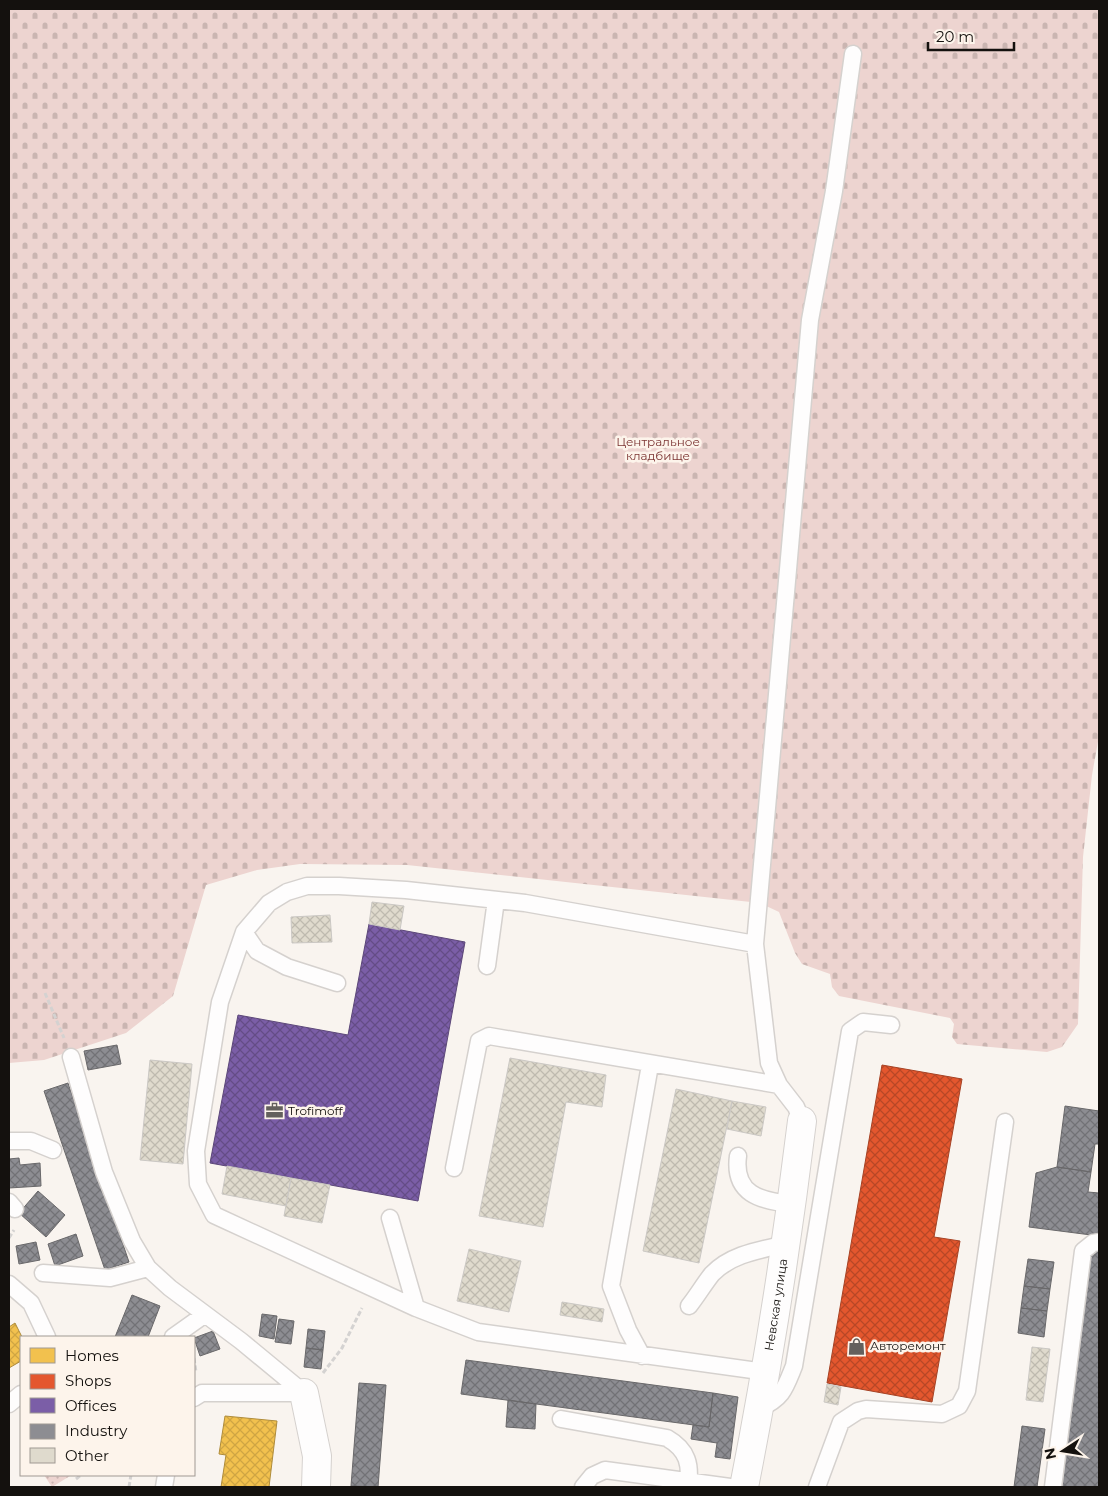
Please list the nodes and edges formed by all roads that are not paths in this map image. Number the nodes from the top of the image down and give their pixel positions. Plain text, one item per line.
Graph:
1 (853, 54) dead end
2 (496, 900) junction
3 (244, 932) junction
4 (755, 944) junction
5 (487, 966) dead end
6 (337, 983) dead end
7 (891, 1025) dead end
8 (71, 1057) dead end
9 (650, 1065) junction
10 (779, 1085) junction
11 (802, 1121) joint
12 (1005, 1122) dead end
13 (9, 1141) edge
14 (54, 1150) dead end
15 (738, 1156) dead end
16 (454, 1168) dead end
17 (792, 1204) junction
18 (390, 1218) dead end
19 (1099, 1242) edge
20 (786, 1244) junction
21 (148, 1268) junction
22 (43, 1273) dead end
23 (9, 1284) edge
24 (689, 1306) dead end
25 (416, 1308) junction
26 (204, 1315) junction
27 (47, 1336) edge
28 (174, 1336) edge
29 (642, 1356) junction
30 (766, 1372) junction
31 (304, 1393) junction
32 (20, 1395) edge
33 (195, 1397) edge
34 (9, 1404) edge
35 (760, 1408) junction
36 (561, 1419) dead end
37 (688, 1484) edge
38 (316, 1487) edge
39 (583, 1487) edge
40 (730, 1487) edge
41 (744, 1487) edge
42 (818, 1487) edge
43 (1054, 1487) edge

1 - 4 lane
2 - 3 lane
2 - 4 lane
2 - 5 lane
3 - 6 lane
3 - 25 lane
4 - 10 lane
7 - 35 lane
8 - 21 lane
9 - 10 lane
9 - 16 lane
9 - 29 lane
10 - 11 lane
11 - 17 street, Невская улица
12 - 42 lane
13 - 14 lane
15 - 17 lane
17 - 20 street, Невская улица
18 - 25 lane
19 - 43 lane
20 - 24 lane
20 - 30 street, Невская улица
21 - 22 lane
21 - 26 lane
23 - 27 lane
25 - 29 lane
26 - 28 lane
26 - 31 lane
29 - 30 lane
30 - 35 street, Невская улица
31 - 33 lane
31 - 38 street
32 - 34 lane
35 - 41 street, Невская улица
36 - 37 lane
37 - 39 lane
37 - 40 lane

